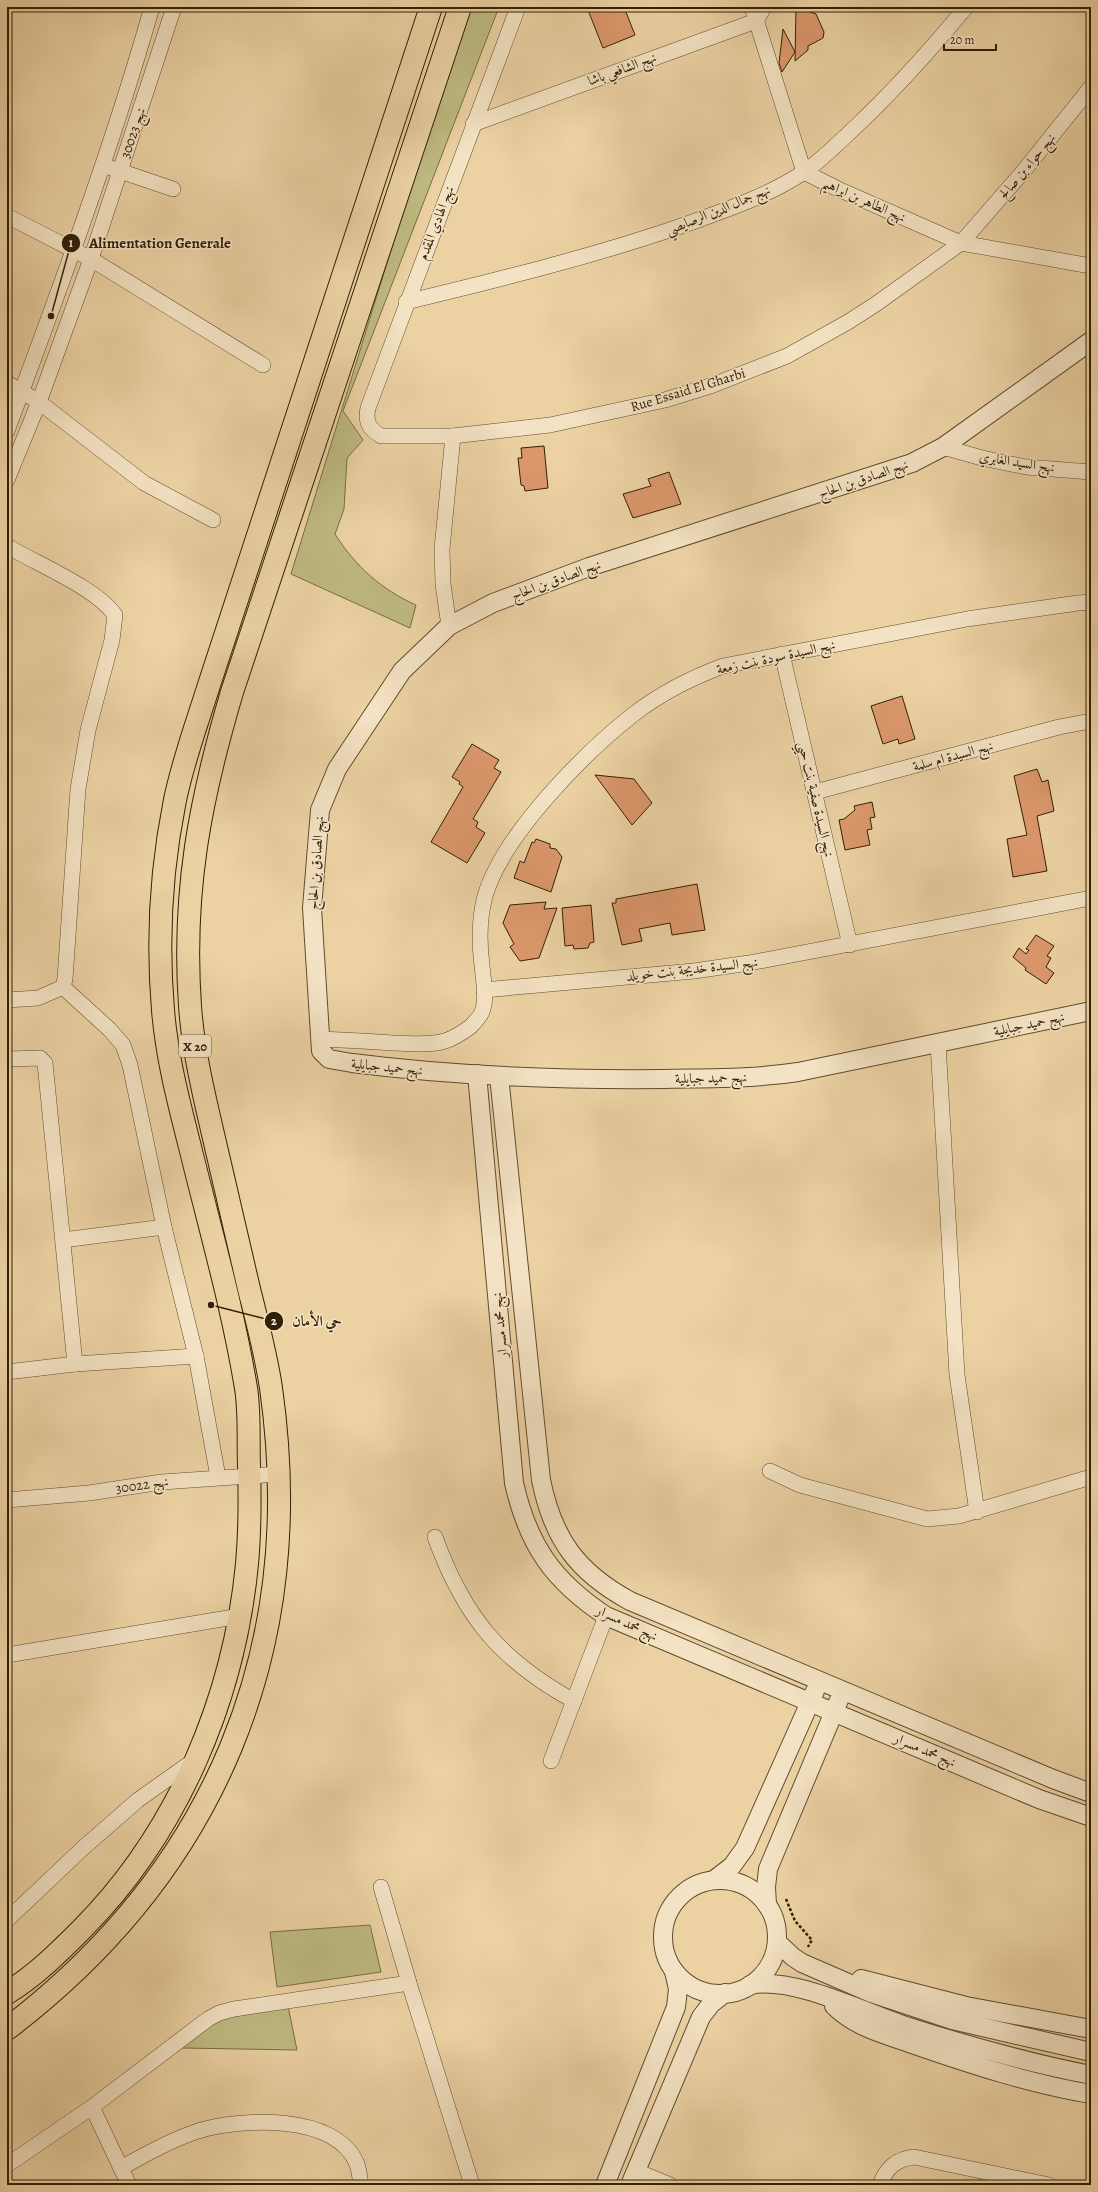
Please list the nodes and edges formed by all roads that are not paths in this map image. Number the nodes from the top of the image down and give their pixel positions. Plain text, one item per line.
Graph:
1 (152, 7) edge
2 (174, 7) edge
3 (432, 7) edge
4 (460, 7) edge
5 (518, 7) edge
6 (764, 7) edge
7 (966, 7) edge
8 (754, 14) edge
9 (1091, 87) edge
10 (473, 124) junction
11 (102, 165) junction
12 (120, 172) junction
13 (804, 172) junction
14 (173, 189) dead end
15 (7, 216) edge
16 (961, 243) junction
17 (73, 249) junction
18 (91, 259) junction
19 (1091, 266) edge
20 (406, 302) junction
21 (1091, 341) edge
22 (263, 365) dead end
23 (7, 383) edge
24 (22, 391) junction
25 (39, 402) junction
26 (7, 431) edge
27 (381, 436) joint
28 (453, 436) junction
29 (944, 447) junction
30 (1091, 472) edge
31 (7, 480) edge
32 (213, 520) dead end
33 (7, 546) edge
34 (1091, 602) edge
35 (449, 626) junction
36 (782, 654) junction
37 (1091, 721) edge
38 (815, 792) junction
39 (1091, 898) edge
40 (850, 945) junction
41 (63, 987) junction
42 (484, 990) junction
43 (7, 1000) edge
44 (1091, 1011) edge
45 (319, 1039) junction
46 (938, 1043) junction
47 (325, 1057) joint
48 (7, 1059) edge
49 (477, 1074) junction
50 (499, 1076) junction
51 (164, 1227) junction
52 (63, 1240) junction
53 (196, 1356) junction
54 (75, 1364) junction
55 (7, 1372) edge
56 (770, 1472) dead end
57 (278, 1474) junction
58 (249, 1475) junction
59 (218, 1477) junction
60 (1091, 1477) edge
61 (7, 1500) edge
62 (977, 1512) junction
63 (435, 1537) dead end
64 (240, 1616) junction
65 (606, 1616) junction
66 (7, 1655) edge
67 (820, 1679) junction
68 (843, 1689) junction
69 (574, 1701) junction
70 (811, 1701) junction
71 (834, 1711) junction
72 (196, 1759) junction
73 (551, 1760) dead end
74 (1091, 1793) edge
75 (1091, 1817) edge
76 (714, 1880) junction
77 (381, 1887) dead end
78 (768, 1905) junction
79 (7, 1920) edge
80 (777, 1942) junction
81 (674, 1971) junction
82 (834, 1978) junction
83 (408, 1983) junction
84 (750, 1985) junction
85 (7, 1993) edge
86 (725, 1993) junction
87 (827, 1997) junction
88 (7, 2029) edge
89 (1091, 2029) edge
90 (1091, 2052) edge
91 (1091, 2075) edge
92 (1091, 2094) edge
93 (92, 2107) junction
94 (7, 2165) edge
95 (121, 2168) junction
96 (633, 2178) edge
97 (129, 2185) edge
98 (361, 2185) edge
99 (472, 2185) edge
100 (605, 2185) edge
101 (670, 2185) edge
102 (880, 2185) edge
103 (1049, 2185) edge

1 - 11 street, نهج 30023
2 - 12 street, نهج 30023
3 - 58 highway, X 20
4 - 57 highway, X 20
5 - 10 street, نهج الهادي المقدم
6 - 8 street
7 - 13 street, نهج جمال الدين الرصايصي
8 - 10 street, نهج الشافعي باشا
8 - 13 street
9 - 16 street, نهج حواء بن صالح
10 - 20 street, نهج الهادي المقدم
11 - 12 street
11 - 17 street, نهج 30023
12 - 14 street
12 - 18 street, نهج 30023
13 - 16 street, نهج الطاهر بن ابراهيم
13 - 20 street, نهج جمال الدين الرصايصي
15 - 17 street
16 - 19 street, نهج الطاهر بن ابراهيم
16 - 28 street, Rue Essaid El Gharbi
17 - 18 street
17 - 24 street, نهج 30023
18 - 22 street
18 - 25 street, نهج 30023
20 - 27 street, نهج الهادي المقدم
21 - 29 street, نهج الصادق بن الحاج
23 - 24 street
24 - 25 street
24 - 26 street, نهج 30023
25 - 31 street, نهج 30023
25 - 32 street
27 - 28 street, Rue Essaid El Gharbi
28 - 35 street
29 - 30 street, نهج السيد الغابري
29 - 35 street, نهج الصادق بن الحاج
33 - 41 street
34 - 36 street, نهج السيدة سودة بنت زمعة
35 - 45 street, نهج الصادق بن الحاج
36 - 38 street, نهج السيدة صفية بنت حيي
36 - 42 street, نهج السيدة سودة بنت زمعة
37 - 38 street, نهج السيدة ام سلمة
38 - 40 street, نهج السيدة صفية بنت حيي
39 - 40 street, نهج السيدة خديجة بنت خويلد
40 - 42 street, نهج السيدة خديجة بنت خويلد
41 - 43 street
41 - 51 street
42 - 45 street
44 - 46 street, نهج حميد جبايلية
45 - 47 street, نهج الصادق بن الحاج
46 - 50 street, نهج حميد جبايلية
46 - 62 street
47 - 49 street, نهج حميد جبايلية
48 - 52 street
49 - 50 street, نهج حميد جبايلية
49 - 65 street, نهج محمد مسرار
50 - 67 street, نهج محمد مسرار
51 - 52 street
51 - 53 street
52 - 54 street
53 - 54 street
53 - 59 street
54 - 55 street
56 - 62 street
57 - 58 street, نهج 30022
57 - 88 highway, X 20
58 - 59 street, نهج 30022
58 - 64 highway, X 20
59 - 61 street, نهج 30022
60 - 62 street
63 - 69 street
64 - 66 street
64 - 72 highway, X 20
65 - 69 street
65 - 70 street, نهج محمد مسرار
67 - 68 street, نهج محمد مسرار
67 - 70 street
68 - 71 street
68 - 74 street, نهج محمد مسرار
69 - 73 street
70 - 71 street, نهج محمد مسرار
70 - 76 street
71 - 75 street, نهج محمد مسرار
71 - 78 street
72 - 79 street
72 - 85 highway, X 20
76 - 78 street
76 - 81 street
77 - 83 street
78 - 80 street
80 - 82 street
80 - 84 street
81 - 86 street
81 - 100 street
82 - 89 street
82 - 90 street
83 - 93 street
83 - 99 street
84 - 86 street
84 - 87 street
86 - 96 street
87 - 91 street
87 - 92 street
93 - 94 street
93 - 95 street
95 - 97 street
95 - 98 street
96 - 101 street
102 - 103 street

